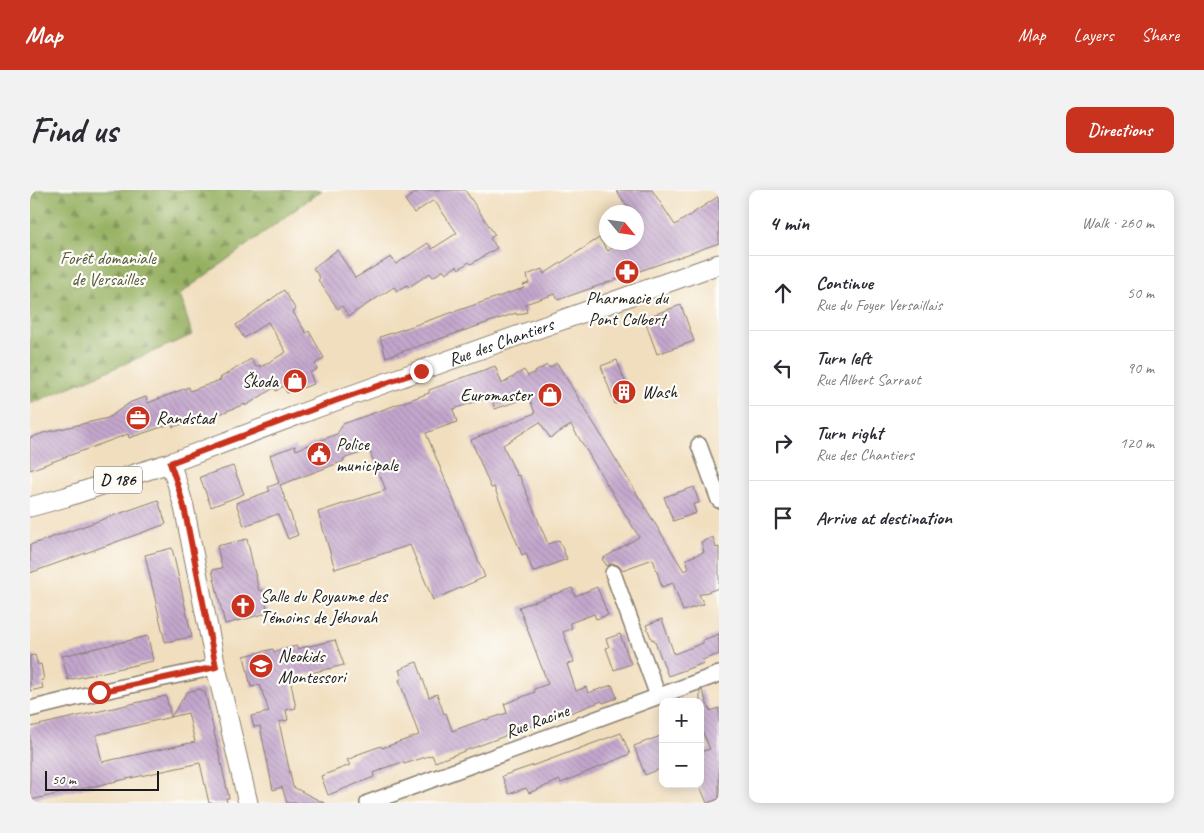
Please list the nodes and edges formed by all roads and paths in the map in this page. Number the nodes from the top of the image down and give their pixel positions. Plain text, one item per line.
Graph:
1 (719, 264) edge
2 (699, 445) dead end
3 (170, 463) junction
4 (719, 500) edge
5 (30, 508) edge
6 (613, 574) dead end
7 (216, 667) junction
8 (719, 674) edge
9 (658, 696) junction
10 (30, 709) edge
11 (248, 803) edge
12 (368, 803) edge

1 - 3 main road, Rue des Chantiers / D 186
2 - 4 street
3 - 5 main road, D 186
3 - 7 main road
6 - 9 street
7 - 10 street
7 - 11 main road
8 - 9 street, Rue Racine
9 - 12 street, Rue Racine

